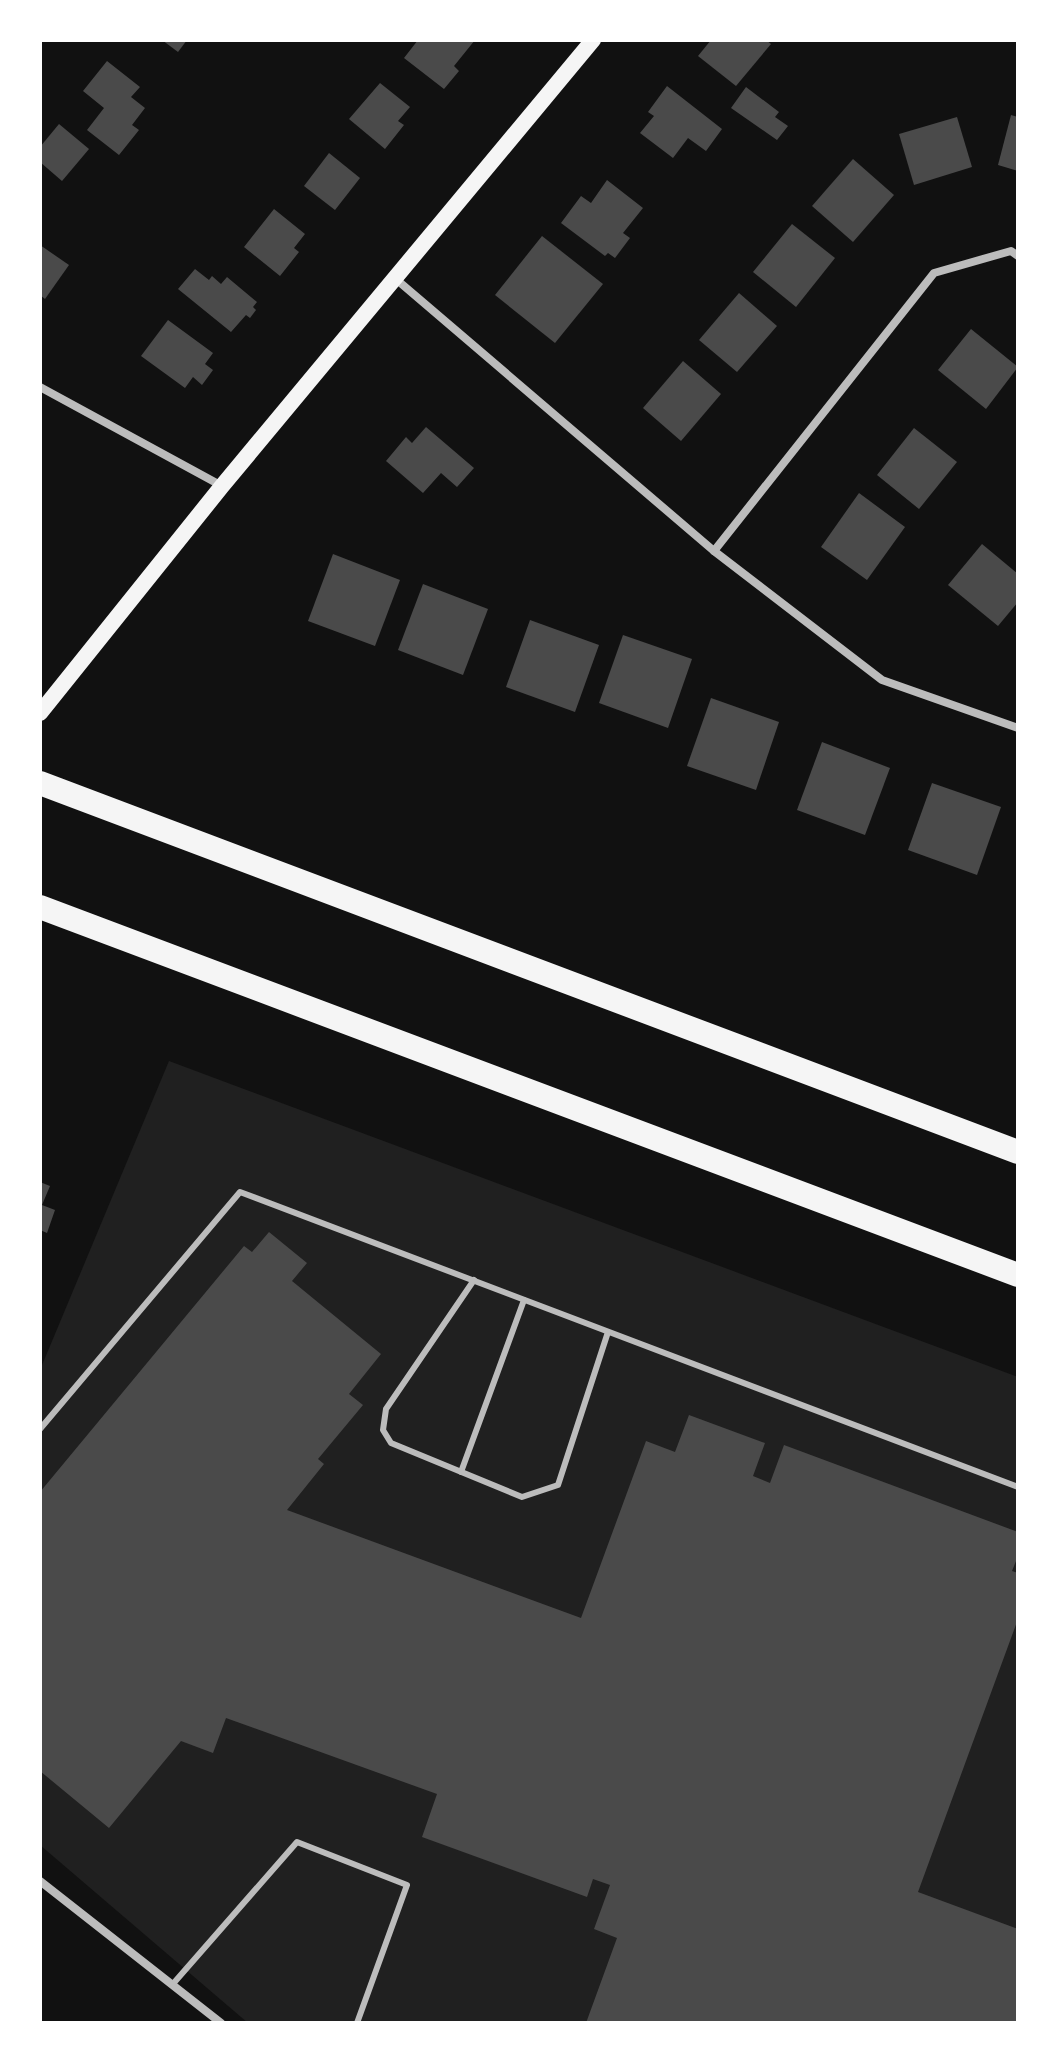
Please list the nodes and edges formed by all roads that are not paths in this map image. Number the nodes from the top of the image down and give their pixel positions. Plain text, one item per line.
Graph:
1 (593, 40) edge
2 (1018, 256) edge
3 (397, 280) junction
4 (40, 387) edge
5 (222, 486) junction
6 (714, 551) junction
7 (40, 713) edge
8 (1018, 728) edge
9 (40, 783) edge
10 (40, 907) edge
11 (1018, 1152) edge
12 (1018, 1275) edge
13 (474, 1280) junction
14 (524, 1300) junction
15 (608, 1332) junction
16 (40, 1429) edge
17 (461, 1472) junction
18 (1018, 1487) edge
19 (40, 1881) edge
20 (172, 1985) junction
21 (221, 2023) edge
22 (357, 2023) edge

1 - 3 main road
2 - 6 street
3 - 5 main road
3 - 6 street
4 - 5 street
5 - 7 main road
6 - 8 street
9 - 11 highway
10 - 12 highway
13 - 14 lane
13 - 16 lane
13 - 17 lane
14 - 15 lane
14 - 17 lane
15 - 17 lane
15 - 18 lane
19 - 20 street
20 - 21 street
20 - 22 lane

